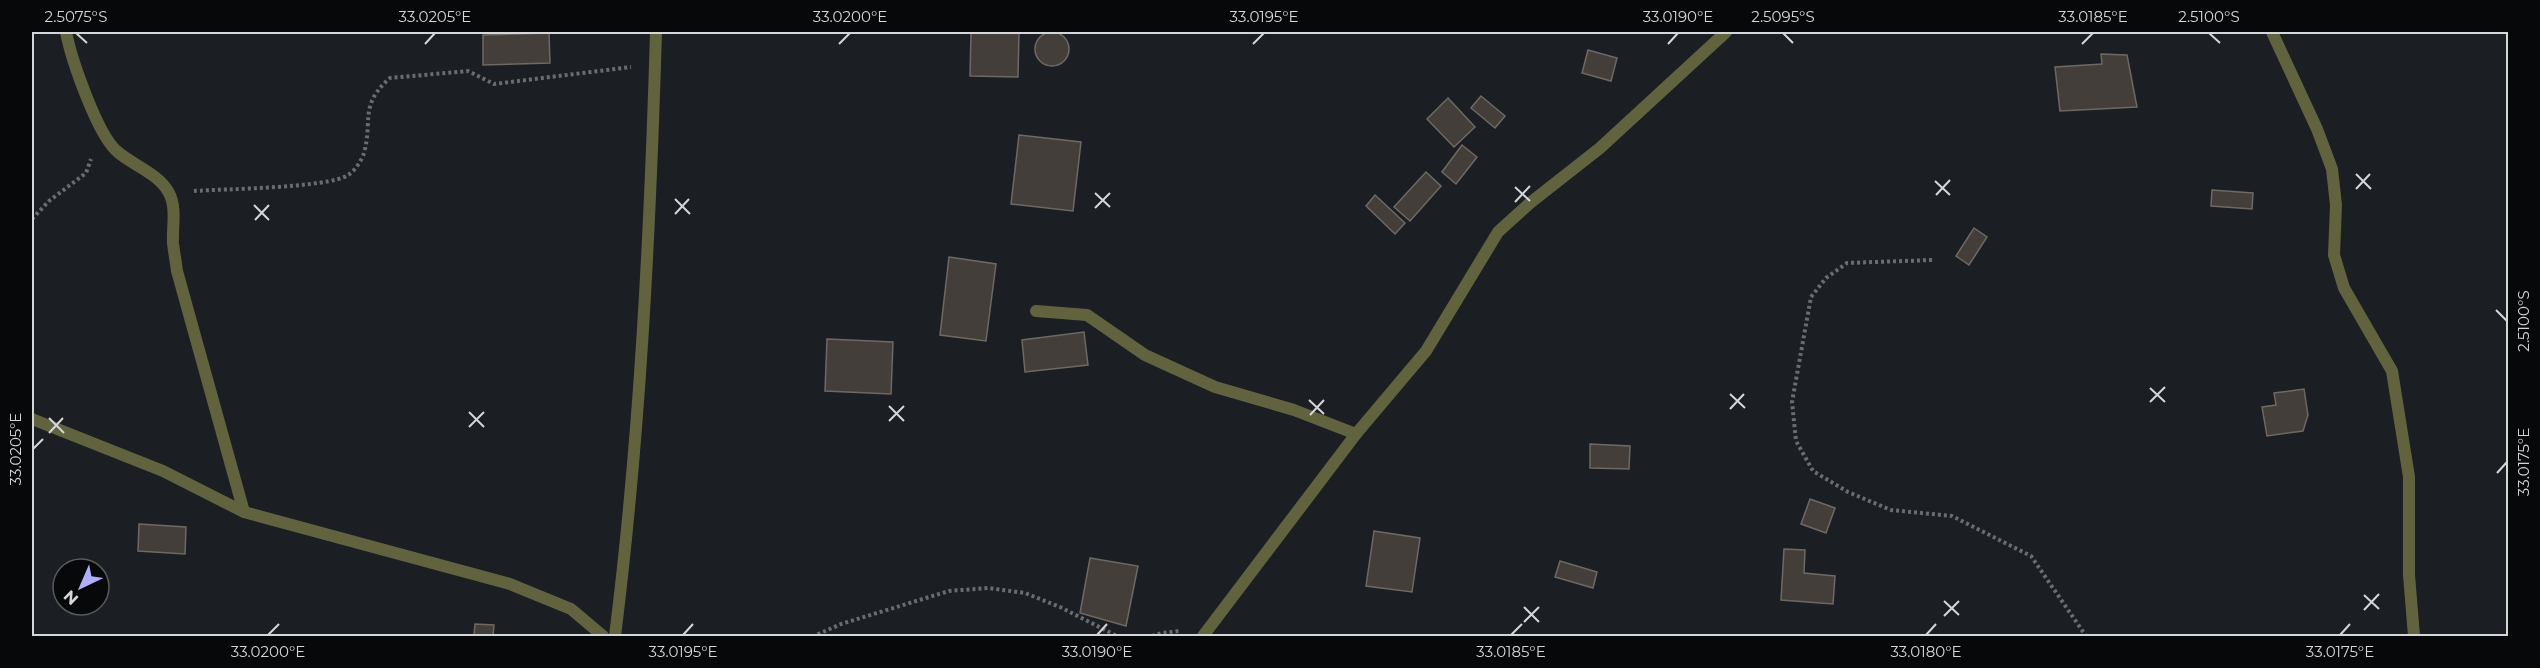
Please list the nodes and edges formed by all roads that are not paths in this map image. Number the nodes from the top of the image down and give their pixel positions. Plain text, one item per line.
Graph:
1 (66, 32) edge
2 (656, 32) edge
3 (1726, 32) edge
4 (2272, 32) edge
5 (1036, 311) dead end
6 (32, 418) edge
7 (1356, 434) junction
8 (244, 512) junction
9 (603, 636) edge
10 (615, 636) edge
11 (1203, 636) edge
12 (2414, 636) edge

1 - 8 street
2 - 10 street
3 - 7 street
4 - 12 street
5 - 7 street
6 - 8 street
7 - 11 street
8 - 9 street

